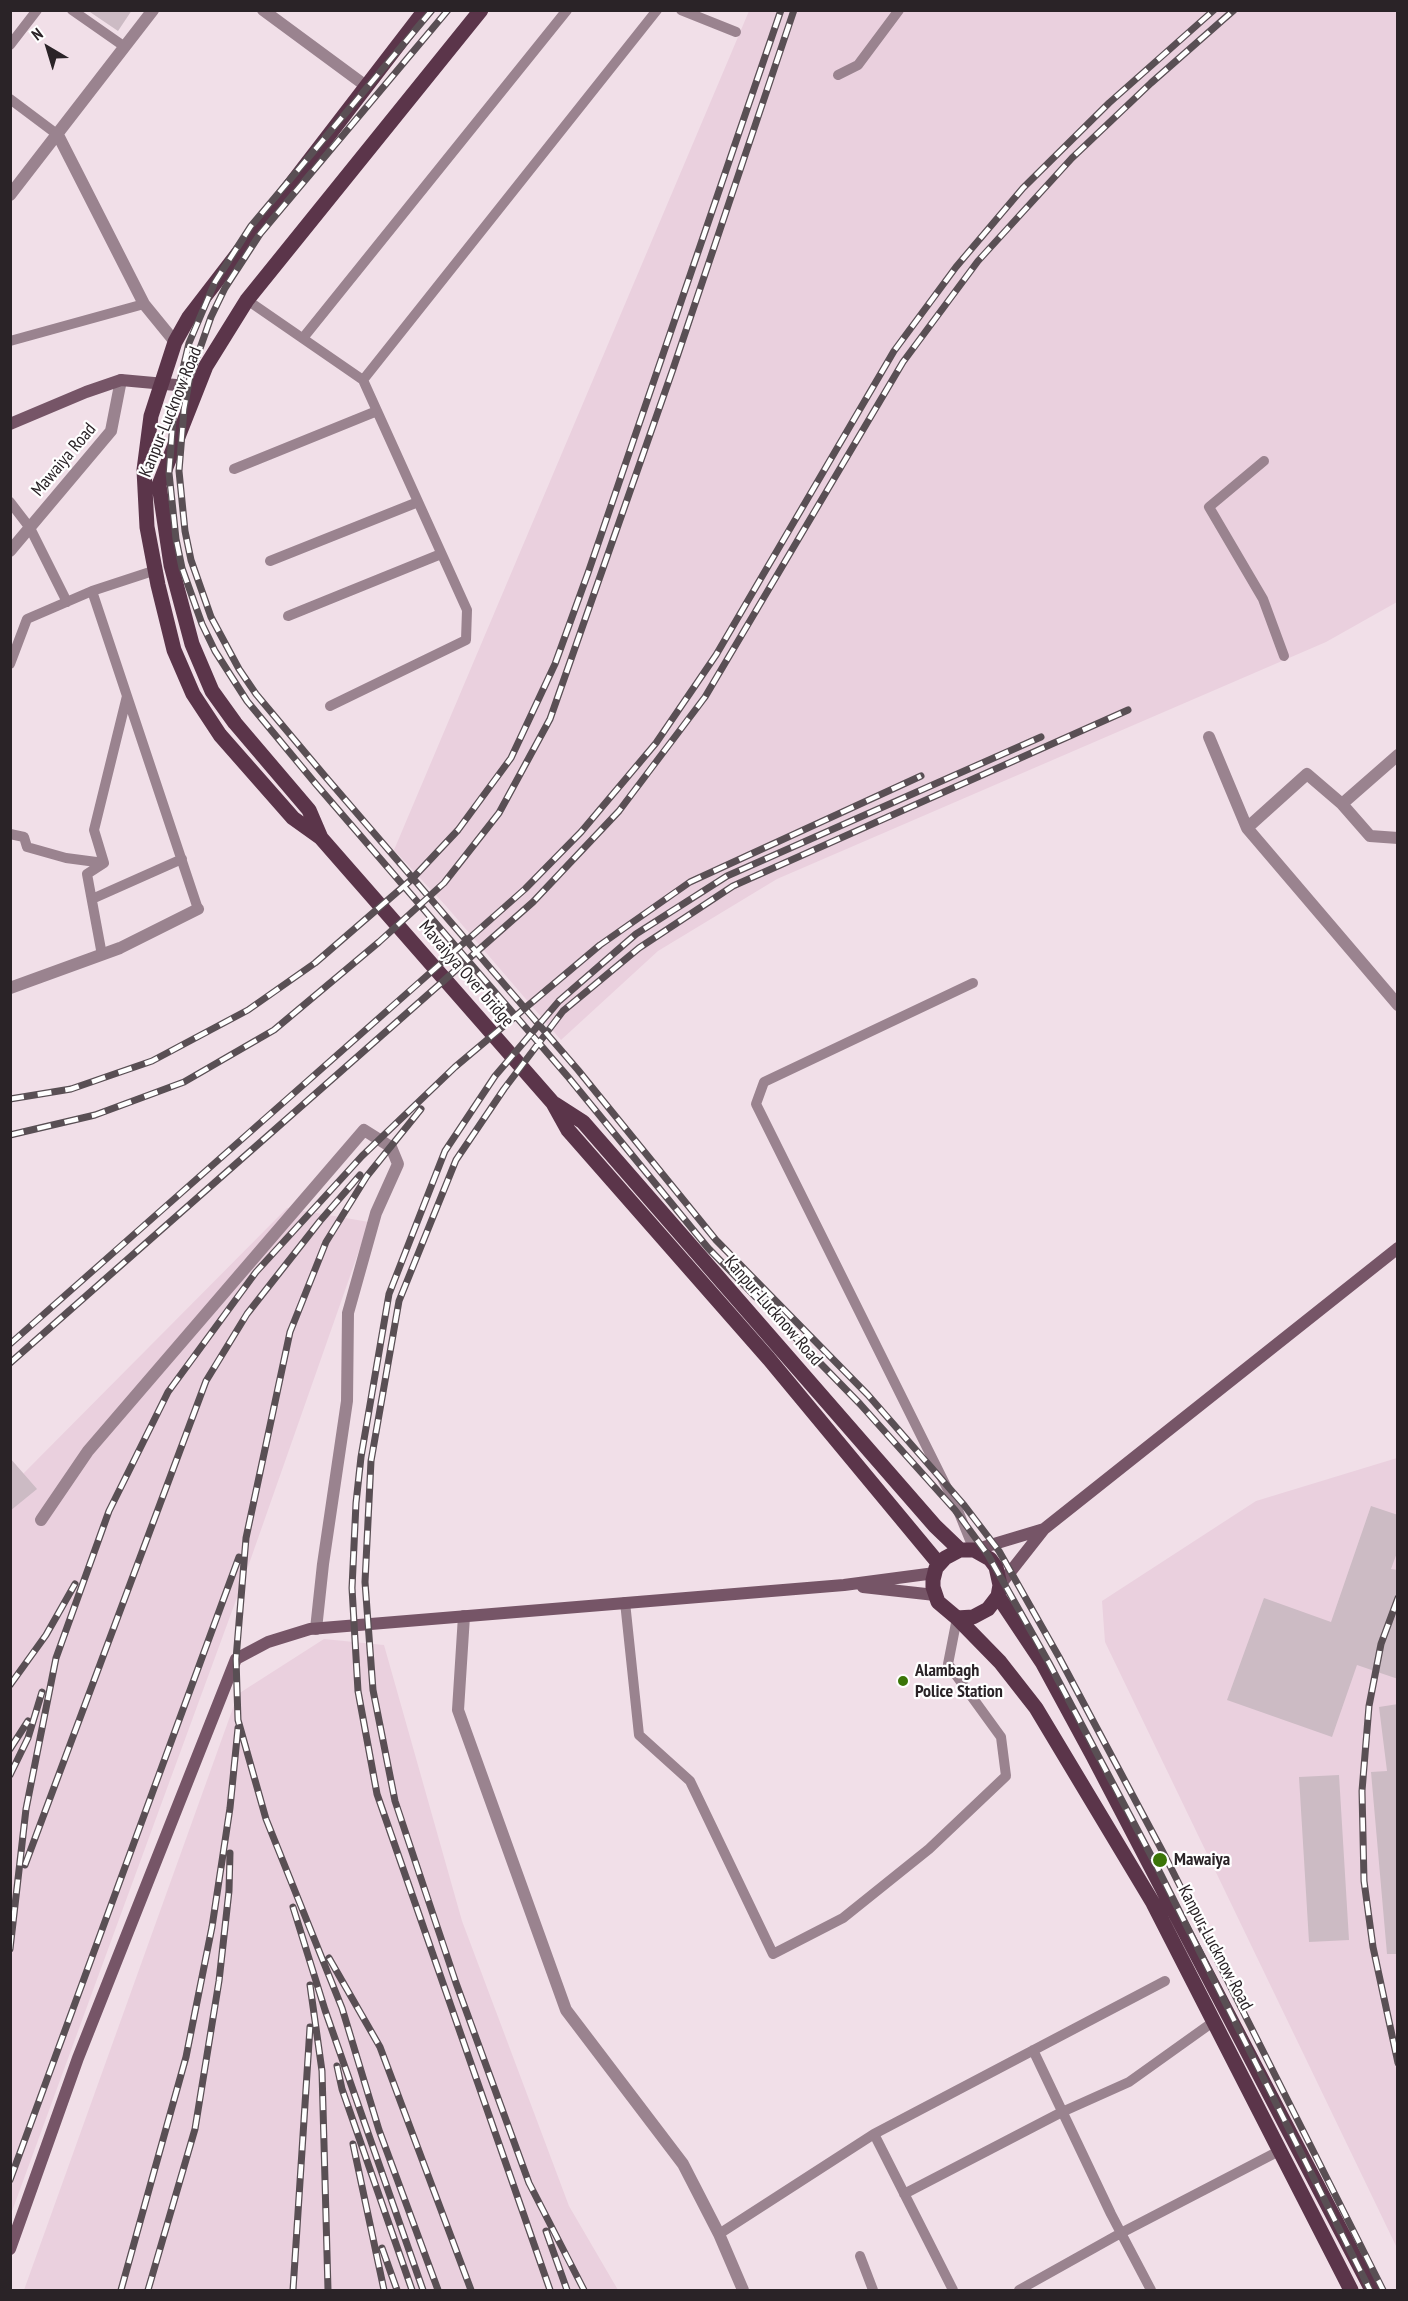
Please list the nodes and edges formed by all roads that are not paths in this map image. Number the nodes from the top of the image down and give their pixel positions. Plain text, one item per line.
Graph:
1 (37, 10) edge
2 (72, 10) edge
3 (153, 10) edge
4 (263, 10) edge
5 (425, 10) edge
6 (481, 10) edge
7 (567, 10) edge
8 (657, 10) edge
9 (681, 10) edge
10 (899, 10) edge
11 (736, 32) dead end
12 (10, 45) edge
13 (125, 47) junction
14 (838, 75) dead end
15 (366, 86) junction
16 (10, 99) edge
17 (58, 135) junction
18 (10, 195) edge
19 (247, 300) junction
20 (144, 304) junction
21 (303, 338) junction
22 (10, 341) edge
23 (175, 342) junction
24 (121, 380) junction
25 (363, 380) junction
26 (160, 384) junction
27 (198, 387) junction
28 (377, 411) junction
29 (10, 424) edge
30 (1264, 461) dead end
31 (234, 469) dead end
32 (10, 502) edge
33 (418, 502) junction
34 (30, 528) junction
35 (10, 551) edge
36 (441, 554) junction
37 (270, 561) dead end
38 (156, 570) junction
39 (92, 591) junction
40 (67, 602) junction
41 (288, 616) dead end
42 (1284, 656) dead end
43 (10, 664) edge
44 (127, 696) junction
45 (330, 706) dead end
46 (1209, 737) dead end
47 (1398, 755) edge
48 (1342, 804) junction
49 (1247, 828) junction
50 (10, 834) edge
51 (321, 838) junction
52 (1398, 838) edge
53 (182, 859) junction
54 (104, 863) junction
55 (374, 898) joint
56 (92, 899) junction
57 (198, 909) joint
58 (102, 955) junction
59 (973, 983) dead end
60 (10, 988) edge
61 (1398, 1005) edge
62 (529, 1076) joint
63 (553, 1103) junction
64 (1398, 1248) edge
65 (41, 1520) dead end
66 (1044, 1529) junction
67 (967, 1550) junction
68 (937, 1568) junction
69 (844, 1585) junction
70 (999, 1591) junction
71 (935, 1595) junction
72 (625, 1602) junction
73 (464, 1616) junction
74 (957, 1618) junction
75 (316, 1629) junction
76 (1165, 1981) dead end
77 (1213, 2022) junction
78 (1033, 2050) junction
79 (1062, 2112) junction
80 (874, 2134) junction
81 (1279, 2151) junction
82 (904, 2194) junction
83 (1121, 2233) junction
84 (719, 2234) junction
85 (10, 2249) edge
86 (860, 2256) dead end
87 (743, 2290) edge
88 (873, 2290) edge
89 (953, 2290) edge
90 (1019, 2290) edge
91 (1151, 2290) edge
92 (1351, 2290) edge
93 (1372, 2290) edge

1 - 12 lane
2 - 13 lane
3 - 13 street
4 - 15 street
5 - 15 main road, Kanpur-Lucknow Road
6 - 19 main road, Kanpur-Lucknow Road
7 - 21 lane
8 - 25 lane
9 - 11 lane
10 - 14 lane
13 - 17 street
15 - 23 main road, Kanpur-Lucknow Road
16 - 17 lane
17 - 18 street
17 - 20 street
19 - 21 lane
19 - 27 main road, Kanpur-Lucknow Road
20 - 22 lane
20 - 23 street
21 - 25 lane
23 - 26 main road, Kanpur-Lucknow Road
24 - 26 street
24 - 29 street
24 - 34 street, Mawaiya Road
25 - 28 lane
26 - 27 street
26 - 38 main road, Kanpur-Lucknow Road
27 - 51 main road, Kanpur-Lucknow Road
28 - 31 lane
28 - 33 lane
30 - 42 lane
32 - 34 lane
33 - 36 lane
33 - 37 lane
34 - 35 street, Mawaiya Road
34 - 40 lane
36 - 41 lane
36 - 45 lane
38 - 39 lane
38 - 51 main road, Kanpur-Lucknow Road
39 - 40 lane
39 - 44 lane
40 - 43 lane
44 - 53 lane
44 - 54 lane
46 - 49 street
47 - 48 street
48 - 49 street
48 - 52 street
49 - 61 street
50 - 54 lane
51 - 55 main road, Kanpur-Lucknow Road
53 - 56 lane
53 - 57 lane
54 - 56 lane
55 - 62 main road, Mavaiyya Over bridge
56 - 58 lane
57 - 58 street
58 - 60 street
59 - 67 lane
62 - 63 main road, Kanpur-Lucknow Road
63 - 67 main road, Kanpur-Lucknow Road
63 - 68 main road, Kanpur-Lucknow Road
64 - 66 street
65 - 75 street
66 - 67 street
66 - 70 street
67 - 68 main road
67 - 70 main road, Kanpur-Lucknow Road
68 - 69 street
68 - 71 main road
69 - 71 street
69 - 72 street
70 - 74 main road
70 - 93 main road, Kanpur-Lucknow Road
71 - 74 main road, Kanpur-Lucknow Road
72 - 73 street
72 - 74 lane
73 - 75 street
73 - 84 street
74 - 77 main road, Kanpur-Lucknow Road
75 - 85 street
76 - 78 lane
77 - 79 lane
77 - 81 main road, Kanpur-Lucknow Road
78 - 79 lane
78 - 80 lane
79 - 82 lane
79 - 83 lane
80 - 82 lane
80 - 84 lane
81 - 83 lane
81 - 92 main road, Kanpur-Lucknow Road
82 - 89 lane
83 - 90 lane
83 - 91 lane
84 - 87 street
86 - 88 lane

